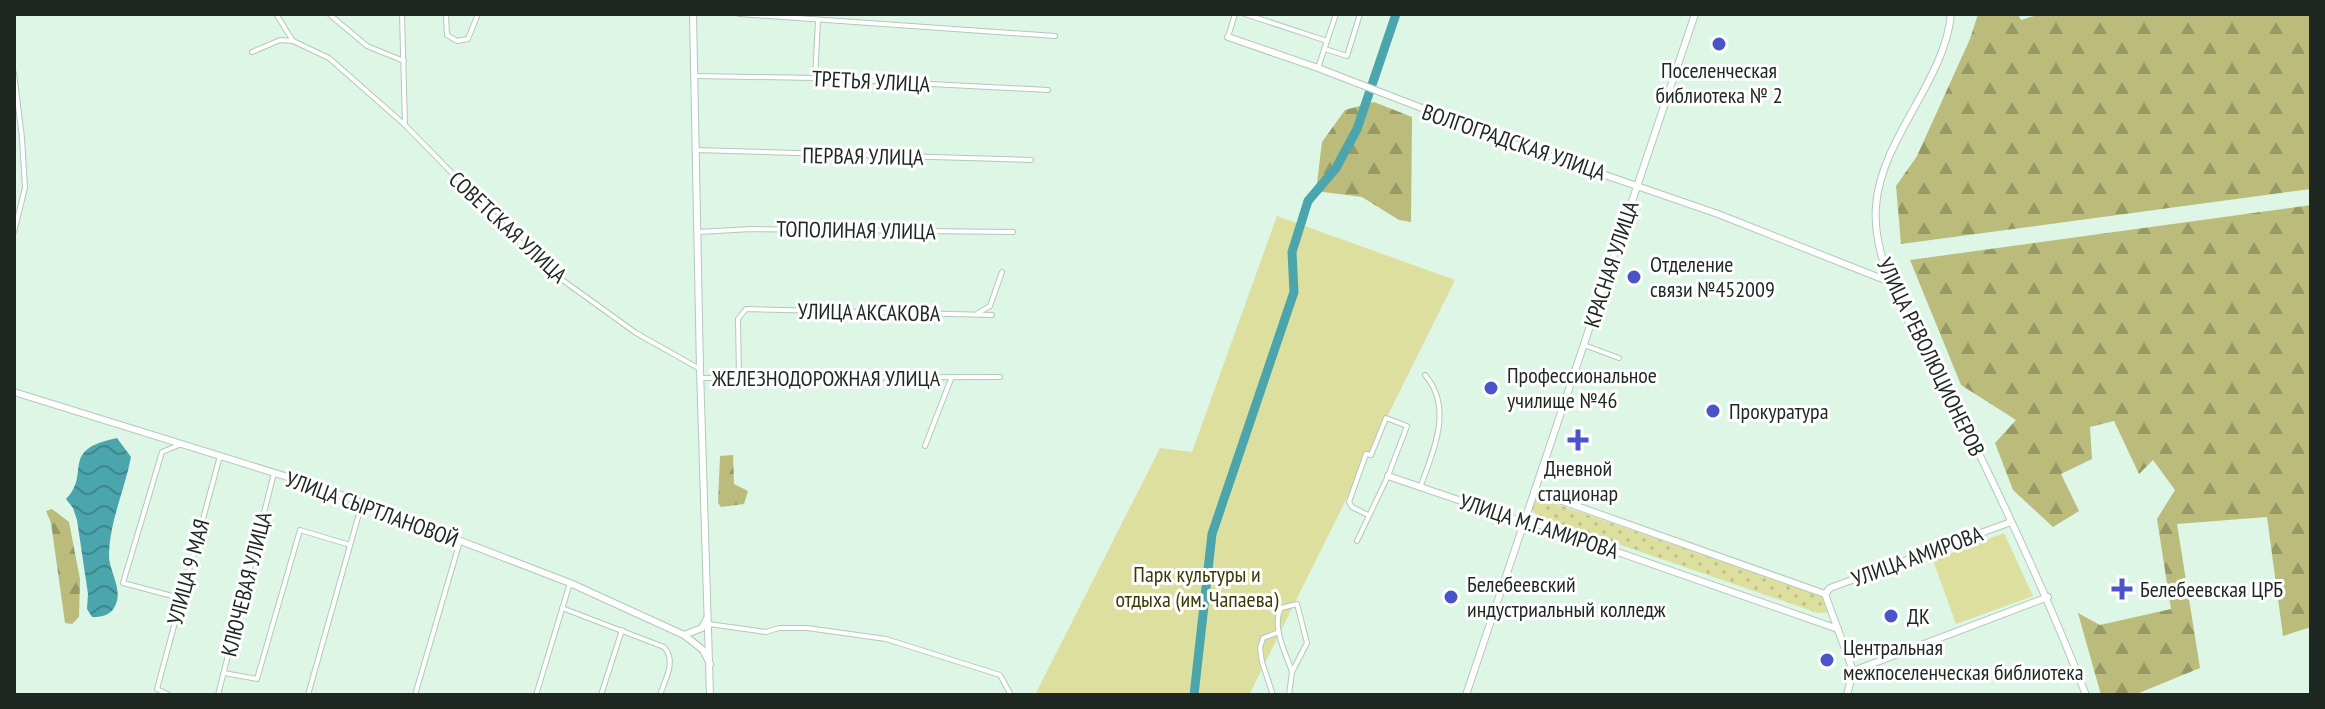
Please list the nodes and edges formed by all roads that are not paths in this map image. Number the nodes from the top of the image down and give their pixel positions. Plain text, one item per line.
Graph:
1 (276, 14) edge
2 (329, 14) edge
3 (402, 14) edge
4 (446, 14) edge
5 (478, 14) edge
6 (693, 14) edge
7 (739, 14) edge
8 (1235, 14) edge
9 (1245, 14) edge
10 (1336, 14) edge
11 (1360, 14) edge
12 (1695, 14) edge
13 (1951, 14) edge
14 (818, 21) junction
15 (1055, 36) dead end
16 (1228, 37) joint
17 (293, 41) junction
18 (1327, 41) junction
19 (1325, 49) junction
20 (252, 52) dead end
21 (405, 61) junction
22 (1318, 68) junction
23 (14, 73) edge
24 (694, 76) junction
25 (815, 78) junction
26 (1048, 90) dead end
27 (405, 125) junction
28 (695, 150) junction
29 (1031, 160) dead end
30 (1637, 185) junction
31 (14, 232) edge
32 (699, 232) junction
33 (1013, 232) dead end
34 (1002, 272) dead end
35 (1890, 282) junction
36 (976, 315) junction
37 (992, 315) dead end
38 (1584, 344) junction
39 (1619, 358) dead end
40 (700, 369) junction
41 (1425, 375) dead end
42 (739, 377) junction
43 (1000, 377) dead end
44 (700, 378) junction
45 (951, 379) junction
46 (14, 392) edge
47 (182, 444) junction
48 (925, 446) dead end
49 (220, 456) junction
50 (274, 473) junction
51 (1388, 476) junction
52 (1420, 488) junction
53 (1534, 491) junction
54 (362, 503) junction
55 (1368, 515) junction
56 (1523, 519) junction
57 (2011, 522) junction
58 (460, 541) junction
59 (1357, 541) dead end
60 (350, 545) junction
61 (570, 583) junction
62 (1825, 594) junction
63 (2048, 597) junction
64 (180, 598) junction
65 (562, 608) junction
66 (708, 609) junction
67 (709, 624) junction
68 (1838, 629) junction
69 (622, 630) junction
70 (1279, 632) junction
71 (684, 635) junction
72 (710, 664) junction
73 (1853, 671) junction
74 (1292, 672) junction
75 (224, 673) junction
76 (169, 695) edge
77 (218, 695) edge
78 (308, 695) edge
79 (415, 695) edge
80 (536, 695) edge
81 (601, 695) edge
82 (660, 695) edge
83 (710, 695) edge
84 (1011, 695) edge
85 (1273, 695) edge
86 (1289, 695) edge
87 (1466, 695) edge
88 (1847, 695) edge
89 (2086, 695) edge

1 - 17 street
2 - 21 street
3 - 21 street
4 - 5 street
6 - 24 street
7 - 14 street
8 - 16 street
9 - 18 street
10 - 18 street
11 - 19 street
12 - 30 street, КРАСНАЯ УЛИЦА
13 - 35 street, УЛИЦА РЕВОЛЮЦИОНЕРОВ
14 - 15 street
14 - 25 street
16 - 22 street, ВОЛГОГРАДСКАЯ УЛИЦА
17 - 20 street
17 - 27 street, СОВЕТСКАЯ УЛИЦА
18 - 19 street
19 - 22 street
21 - 27 street
22 - 30 street, ВОЛГОГРАДСКАЯ УЛИЦА
23 - 31 street
24 - 25 street, ТРЕТЬЯ УЛИЦА
24 - 28 street
25 - 26 street, ТРЕТЬЯ УЛИЦА
27 - 40 street, СОВЕТСКАЯ УЛИЦА
28 - 29 street, ПЕРВАЯ УЛИЦА
28 - 32 street
30 - 35 street, ВОЛГОГРАДСКАЯ УЛИЦА
30 - 38 street, КРАСНАЯ УЛИЦА
32 - 33 street, ТОПОЛИНАЯ УЛИЦА
32 - 40 street
34 - 36 street
35 - 57 street, УЛИЦА РЕВОЛЮЦИОНЕРОВ
36 - 37 street, УЛИЦА АКСАКОВА
36 - 42 street, УЛИЦА АКСАКОВА
38 - 39 street
38 - 53 street, КРАСНАЯ УЛИЦА
40 - 44 street
41 - 52 street
42 - 44 street, ЖЕЛЕЗНОДОРОЖНАЯ УЛИЦА
42 - 45 street, ЖЕЛЕЗНОДОРОЖНАЯ УЛИЦА
43 - 45 street, ЖЕЛЕЗНОДОРОЖНАЯ УЛИЦА
44 - 66 street
45 - 48 street, ЖЕЛЕЗНОДОРОЖНАЯ УЛИЦА
46 - 47 street, УЛИЦА СЫРТЛАНОВОЙ
47 - 49 street, УЛИЦА СЫРТЛАНОВОЙ
47 - 64 street
49 - 50 street, УЛИЦА СЫРТЛАНОВОЙ
49 - 64 street, УЛИЦА 9 МАЯ
50 - 54 street, УЛИЦА СЫРТЛАНОВОЙ
50 - 75 street, КЛЮЧЕВАЯ УЛИЦА
51 - 52 street, УЛИЦА М.Г.АМИРОВА
51 - 55 street
51 - 55 street
52 - 56 street, УЛИЦА М.Г.АМИРОВА
53 - 56 street, КРАСНАЯ УЛИЦА
53 - 62 street, УЛИЦА М.Г.АМИРОВА
54 - 58 street, УЛИЦА СЫРТЛАНОВОЙ
54 - 60 street
55 - 59 street
56 - 68 street, УЛИЦА М.Г.АМИРОВА
56 - 87 street, КРАСНАЯ УЛИЦА
57 - 62 street, УЛИЦА АМИРОВА
57 - 63 street, УЛИЦА РЕВОЛЮЦИОНЕРОВ
58 - 61 street, УЛИЦА СЫРТЛАНОВОЙ
58 - 79 street
60 - 75 street
60 - 78 street
61 - 65 street
61 - 71 street, УЛИЦА СЫРТЛАНОВОЙ
62 - 68 street
63 - 73 street
63 - 89 street, УЛИЦА РЕВОЛЮЦИОНЕРОВ
64 - 76 street, УЛИЦА 9 МАЯ
65 - 69 street
65 - 80 street
66 - 67 street
66 - 71 street
67 - 72 street
67 - 84 street
68 - 73 street
69 - 81 street
69 - 82 street
70 - 74 street
70 - 74 street
70 - 85 street
71 - 72 street, УЛИЦА СЫРТЛАНОВОЙ
72 - 83 street
73 - 88 street
74 - 86 street
75 - 77 street, КЛЮЧЕВАЯ УЛИЦА

